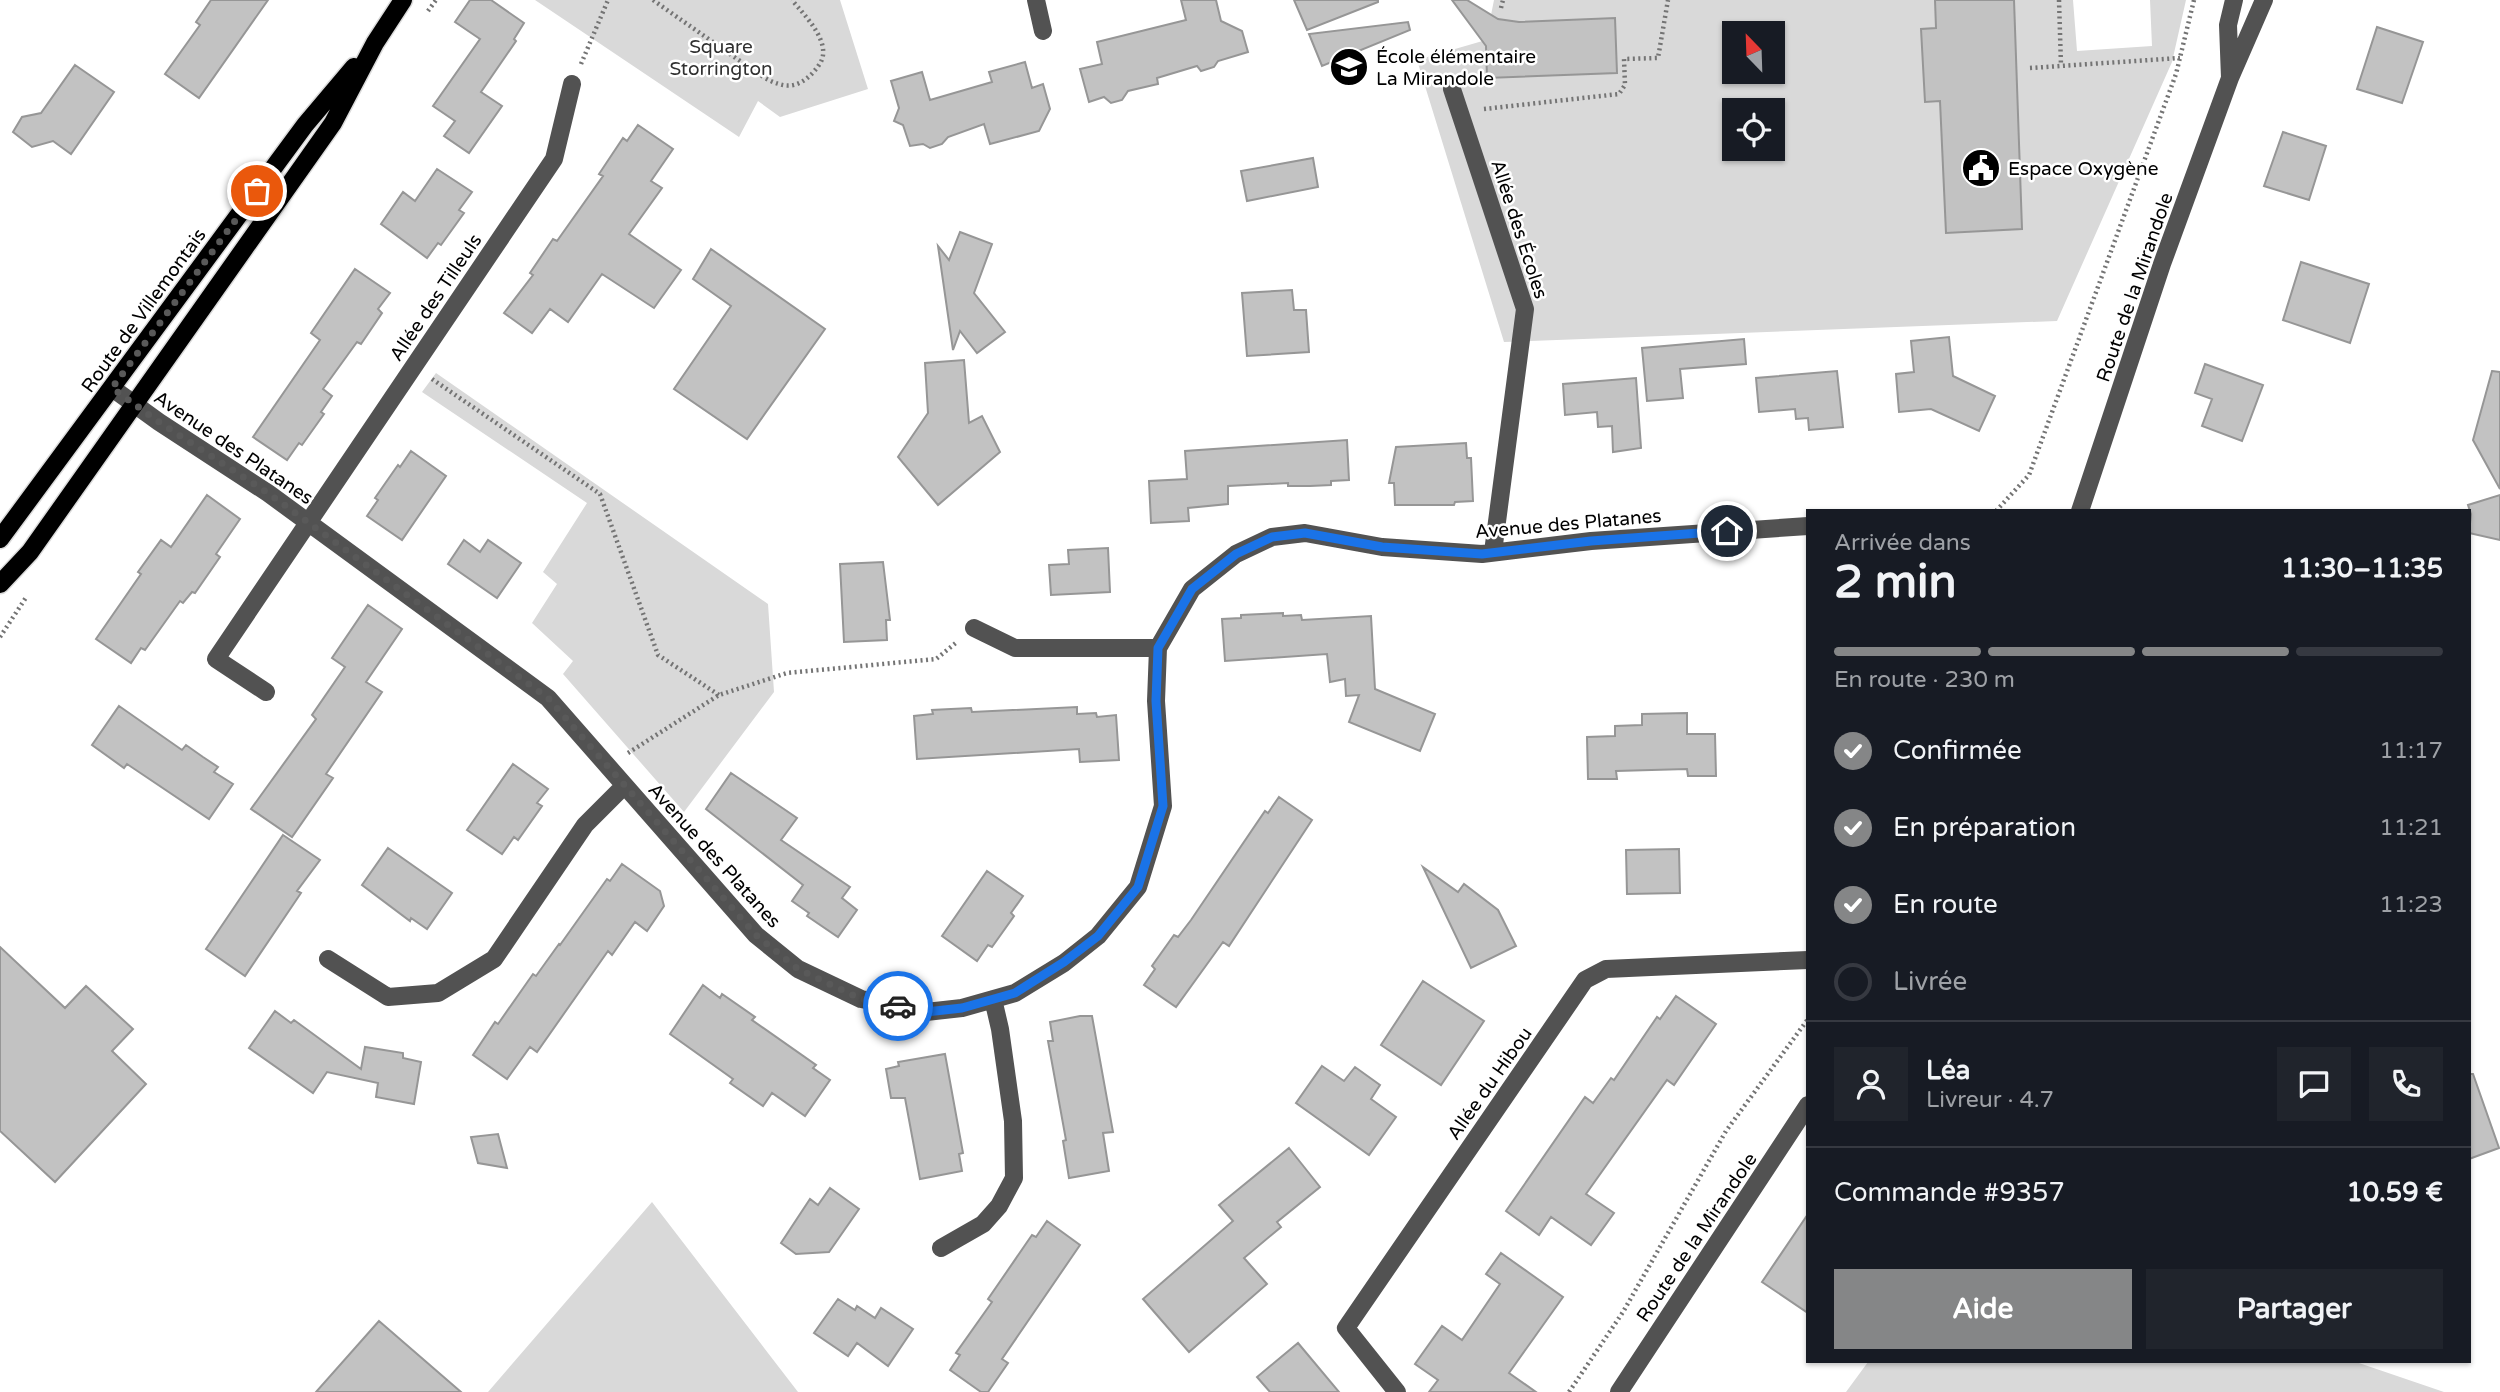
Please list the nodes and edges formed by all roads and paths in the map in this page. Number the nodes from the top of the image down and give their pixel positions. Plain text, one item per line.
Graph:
1 (403, 0) edge
2 (608, 0) edge
3 (653, 0) edge
4 (792, 0) edge
5 (1036, 0) edge
6 (1503, 0) edge
7 (1668, 0) edge
8 (2059, 0) edge
9 (2194, 0) edge
10 (2234, 0) edge
11 (2264, 0) edge
12 (1501, 8) dead end
13 (1044, 31) dead end
14 (375, 43) junction
15 (2180, 58) junction
16 (2061, 66) junction
17 (2030, 68) dead end
18 (2230, 78) junction
19 (572, 84) joint
20 (1452, 89) dead end
21 (1459, 111) junction
22 (413, 366) junction
23 (112, 388) junction
24 (135, 405) junction
25 (1999, 509) edge
26 (2081, 509) edge
27 (307, 522) junction
28 (1806, 526) edge
29 (0, 539) edge
30 (1493, 552) junction
31 (0, 583) edge
32 (974, 628) joint
33 (1158, 648) junction
34 (266, 692) dead end
35 (719, 695) junction
36 (607, 766) junction
37 (624, 786) junction
38 (328, 959) dead end
39 (1806, 960) edge
40 (993, 999) junction
41 (1806, 1022) edge
42 (1806, 1108) edge
43 (941, 1248) dead end
44 (1397, 1392) edge
45 (1569, 1392) edge
46 (1619, 1392) edge

1 - 14 main road, Route de Villemontais
2 - 19 path
3 - 4 path
5 - 13 street
6 - 12 path
7 - 21 path
8 - 16 path
9 - 15 path
10 - 18 street, Route de la Mirandole
11 - 18 street, Route de la Mirandole
14 - 23 main road, Route de Villemontais
14 - 24 main road, Route de Villemontais
15 - 16 path
15 - 25 path
16 - 17 path
18 - 26 street, Route de la Mirandole
19 - 22 street, Allée des Tilleuls
20 - 21 street, Allée des Écoles
21 - 30 street, Allée des Écoles
22 - 27 street, Allée des Tilleuls
22 - 35 path
23 - 24 street, Avenue des Platanes
23 - 29 main road, Route de Villemontais
24 - 27 street, Avenue des Platanes
24 - 31 main road, Route de Villemontais
27 - 34 street, Allée des Tilleuls
27 - 36 street, Avenue des Platanes
28 - 30 street, Avenue des Platanes
30 - 33 street, Avenue des Platanes
32 - 33 street
32 - 35 path
33 - 40 street, Avenue des Platanes
35 - 36 path
36 - 37 street, Avenue des Platanes
37 - 38 street
37 - 40 street, Avenue des Platanes
39 - 44 street, Allée du Hibou
40 - 43 street
41 - 45 path
42 - 46 street, Route de la Mirandole

